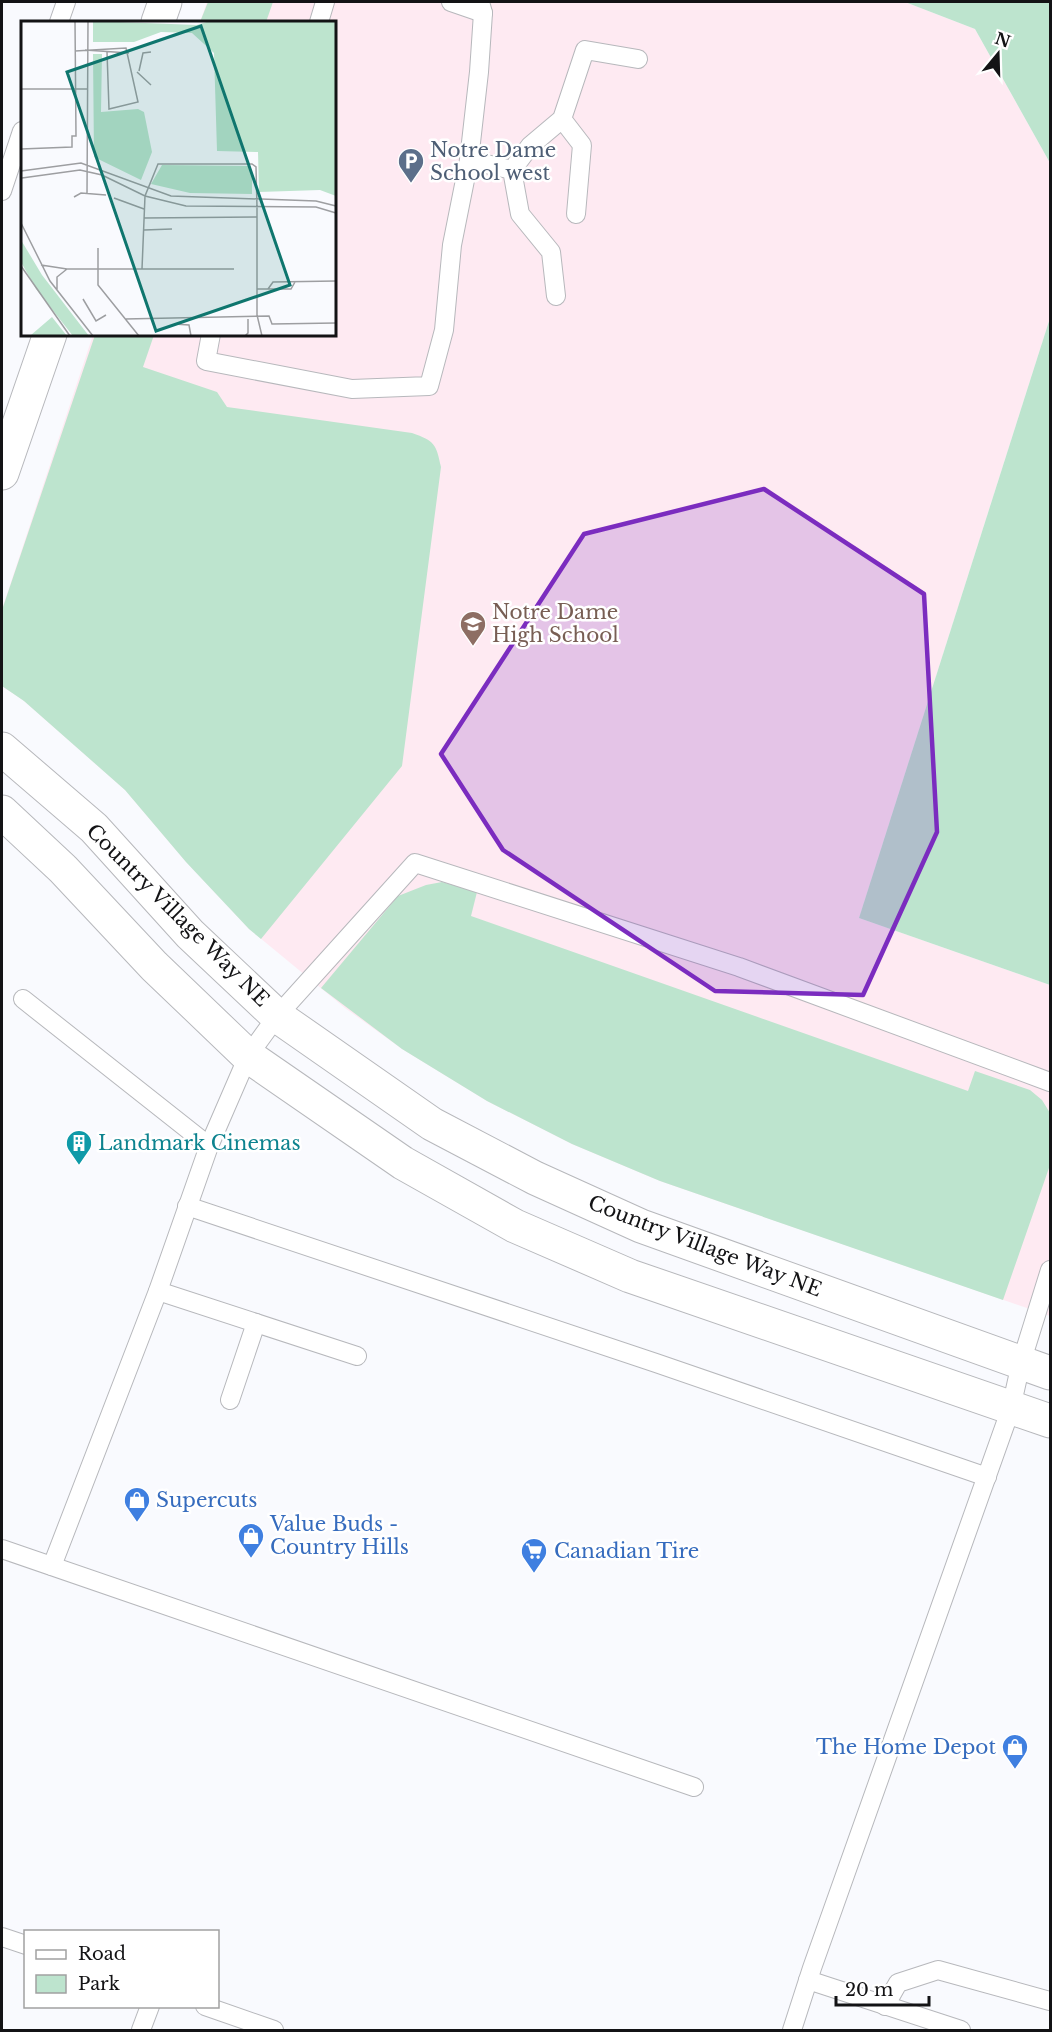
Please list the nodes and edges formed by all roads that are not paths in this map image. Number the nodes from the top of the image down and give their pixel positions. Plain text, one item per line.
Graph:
1 (66, 2) edge
2 (165, 2) edge
3 (325, 2) edge
4 (451, 2) edge
5 (482, 7) edge
6 (59, 21) edge
7 (158, 21) edge
8 (319, 21) edge
9 (638, 59) dead end
10 (562, 119) junction
11 (16, 139) edge
12 (469, 160) junction
13 (512, 170) junction
14 (2, 191) edge
15 (576, 214) dead end
16 (556, 296) dead end
17 (49, 336) edge
18 (211, 336) edge
19 (2, 473) edge
20 (2, 749) edge
21 (2, 812) edge
22 (23, 999) dead end
23 (277, 1016) junction
24 (248, 1056) junction
25 (1050, 1082) edge
26 (210, 1146) junction
27 (187, 1206) junction
28 (1050, 1270) edge
29 (158, 1291) junction
30 (256, 1323) junction
31 (357, 1356) dead end
32 (1036, 1368) edge
33 (230, 1400) dead end
34 (1011, 1408) junction
35 (1050, 1421) edge
36 (987, 1477) junction
37 (2, 1549) edge
38 (52, 1566) junction
39 (694, 1787) dead end
40 (2, 1937) edge
41 (24, 1944) edge
42 (808, 1980) junction
43 (1050, 2001) edge
44 (885, 2006) junction
45 (150, 2008) edge
46 (207, 2008) edge
47 (146, 2029) edge
48 (274, 2031) edge
49 (792, 2031) edge
50 (961, 2031) edge

1 - 6 lane
2 - 7 street
3 - 8 lane
4 - 5 lane
5 - 12 lane
9 - 10 lane
10 - 13 lane
10 - 15 lane
11 - 14 lane
12 - 13 lane
12 - 18 lane
13 - 16 lane
17 - 19 street
20 - 23 street, Country Village Way NE
21 - 24 street
22 - 26 lane
23 - 24 lane
23 - 25 lane
23 - 32 street, Country Village Way NE
24 - 26 lane
24 - 34 street
26 - 27 lane
27 - 29 lane
27 - 36 lane
28 - 32 lane
29 - 30 lane
29 - 38 lane
30 - 31 lane
30 - 33 lane
32 - 34 lane
34 - 35 street
34 - 36 lane
36 - 42 lane
37 - 38 lane
38 - 39 lane
40 - 41 lane
42 - 44 lane
42 - 49 lane
43 - 44 lane
44 - 50 lane
45 - 47 lane
46 - 48 lane

